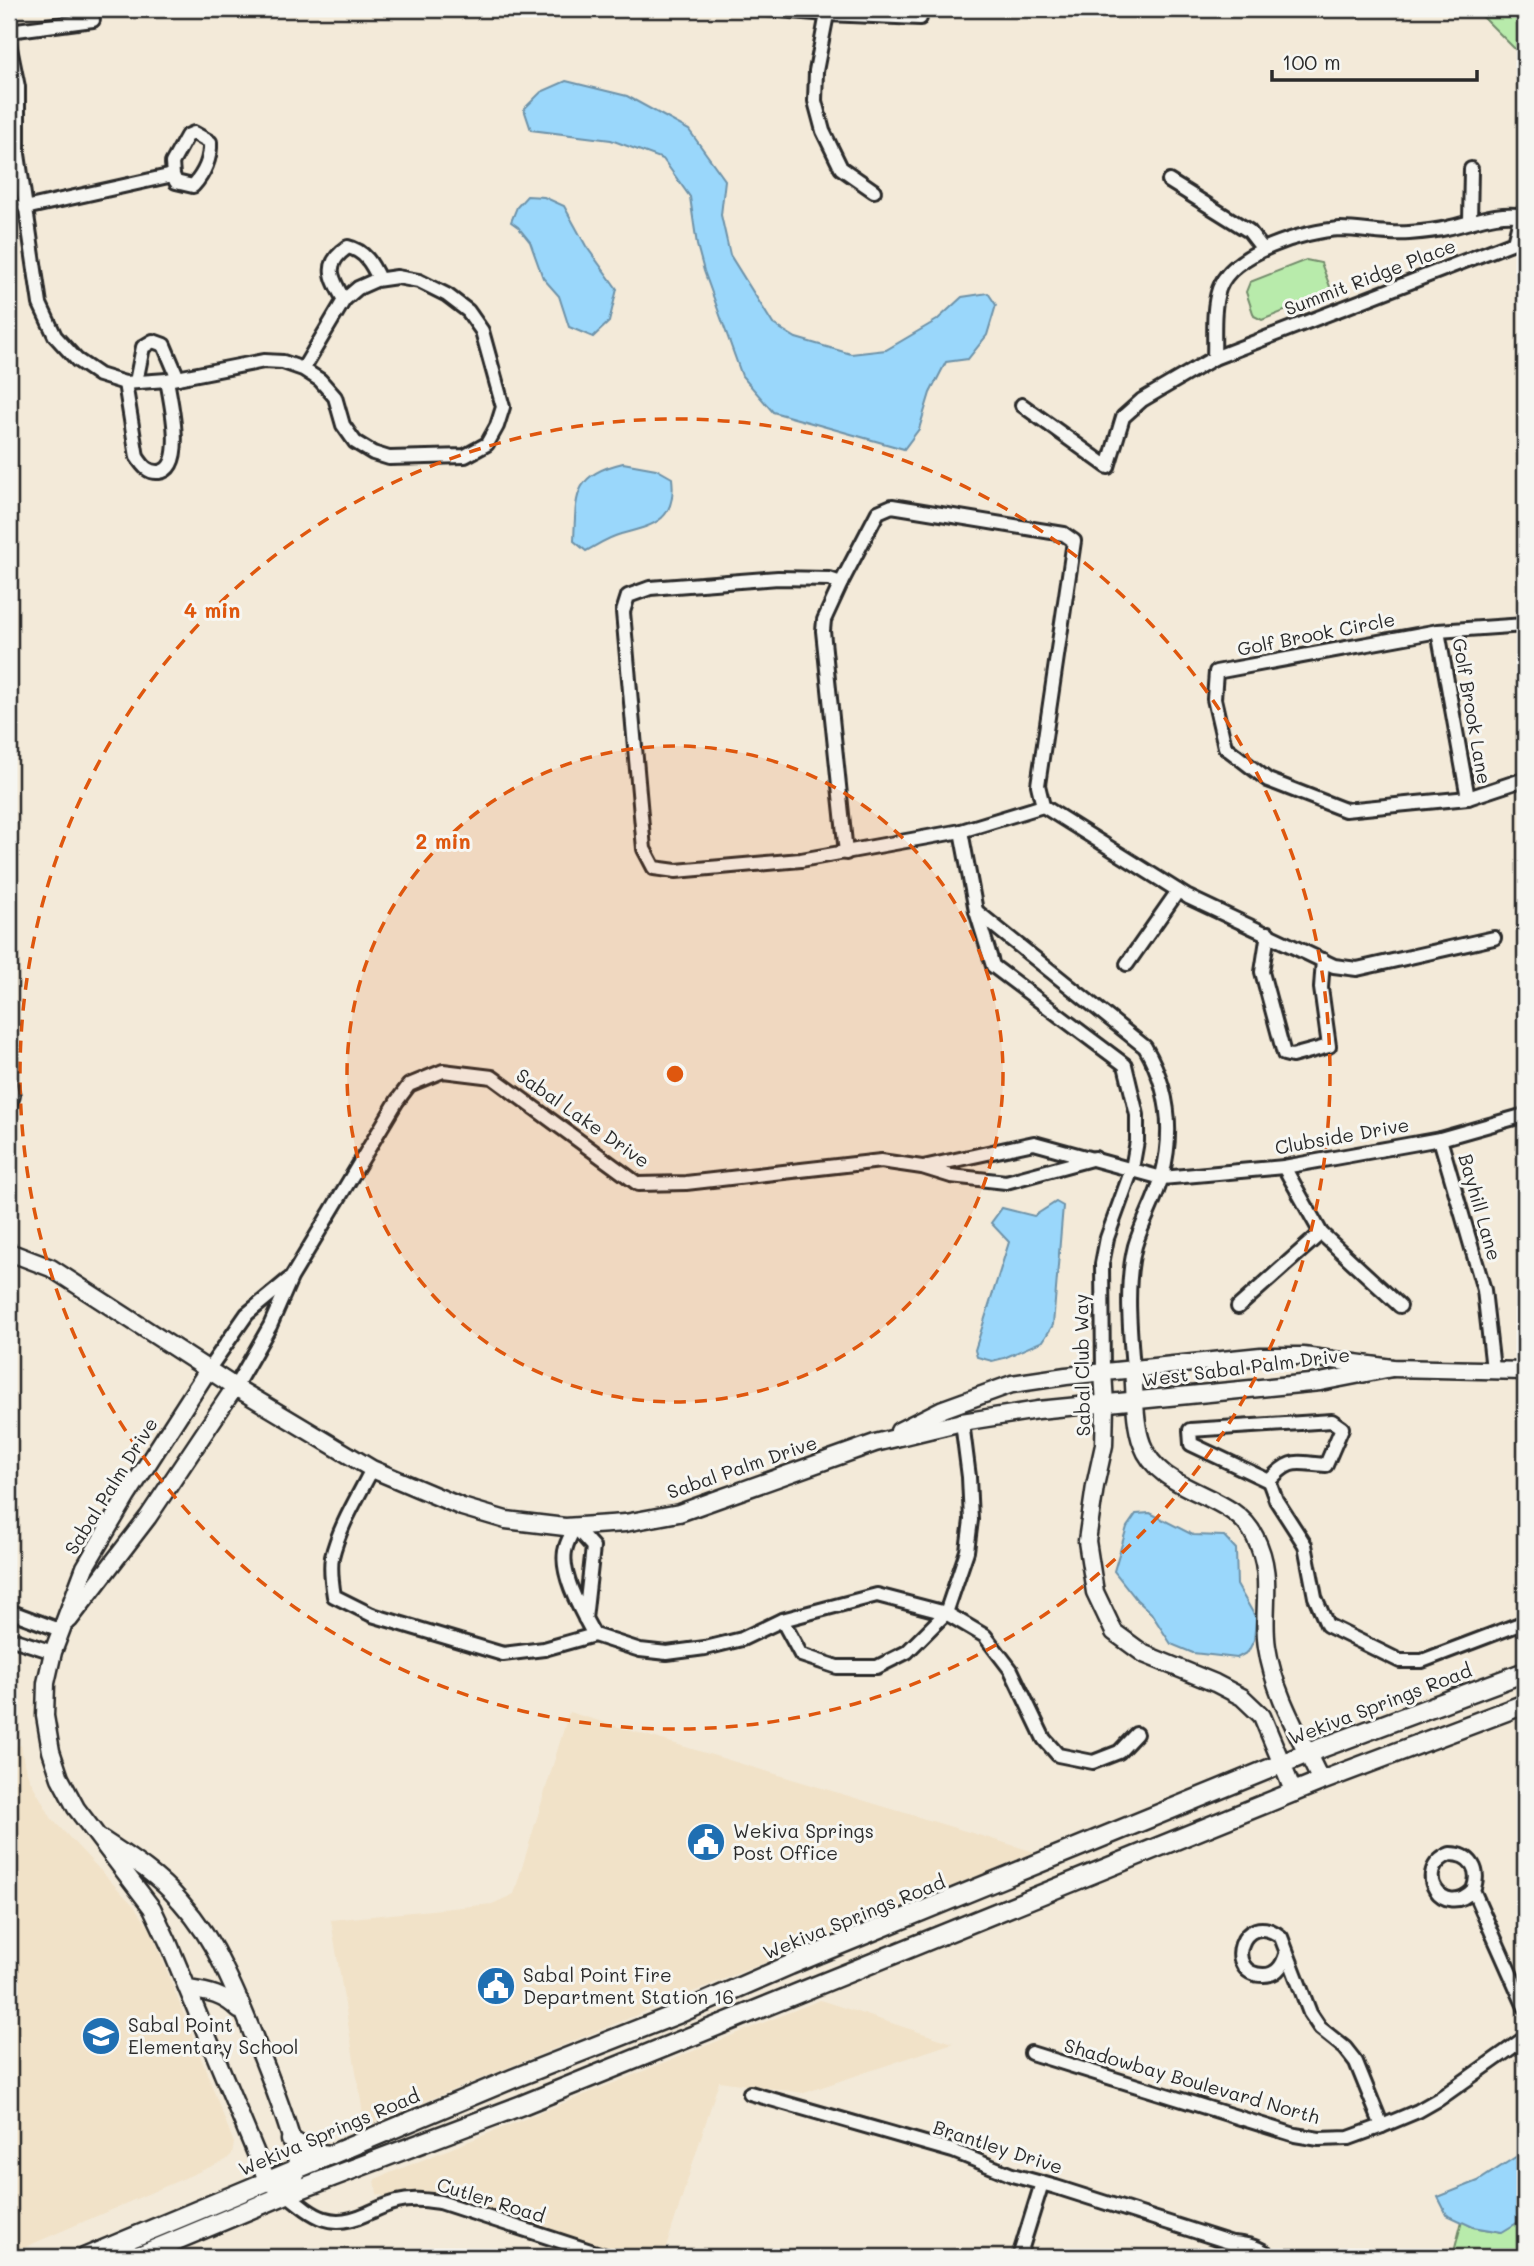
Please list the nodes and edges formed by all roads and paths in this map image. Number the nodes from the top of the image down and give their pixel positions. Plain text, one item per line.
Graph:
1 (766, 9) edge
2 (827, 12) edge
3 (920, 18) dead end
4 (93, 20) dead end
5 (9, 31) edge
6 (9, 43) edge
7 (1471, 169) dead end
8 (173, 175) dead end
9 (1169, 181) dead end
10 (874, 191) dead end
11 (25, 208) junction
12 (1523, 216) edge
13 (1470, 222) junction
14 (1263, 249) junction
15 (379, 279) junction
16 (344, 300) junction
17 (1214, 358) junction
18 (303, 369) junction
19 (172, 379) junction
20 (131, 383) junction
21 (1022, 405) dead end
22 (841, 583) junction
23 (1525, 625) edge
24 (1438, 631) junction
25 (1525, 779) edge
26 (1468, 798) junction
27 (1043, 806) junction
28 (961, 831) junction
29 (846, 853) junction
30 (1178, 891) junction
31 (976, 911) junction
32 (1268, 933) junction
33 (1494, 938) dead end
34 (1323, 960) junction
35 (1127, 964) dead end
36 (9, 1082) edge
37 (9, 1106) edge
38 (1525, 1115) edge
39 (1440, 1139) junction
40 (1095, 1158) junction
41 (922, 1167) junction
42 (1284, 1167) junction
43 (1132, 1169) junction
44 (1162, 1178) junction
45 (1321, 1233) junction
46 (9, 1252) edge
47 (291, 1278) junction
48 (1400, 1306) dead end
49 (1238, 1307) dead end
50 (1392, 1367) junction
51 (1133, 1369) junction
52 (1493, 1369) junction
53 (208, 1370) junction
54 (1525, 1371) edge
55 (1102, 1372) junction
56 (235, 1387) junction
57 (1135, 1401) junction
58 (1105, 1404) junction
59 (962, 1422) junction
60 (875, 1443) junction
61 (372, 1469) junction
62 (1269, 1481) junction
63 (575, 1527) junction
64 (9, 1611) edge
65 (946, 1613) junction
66 (585, 1619) junction
67 (782, 1620) junction
68 (1525, 1622) edge
69 (60, 1630) junction
70 (594, 1635) junction
71 (9, 1638) edge
72 (52, 1652) junction
73 (1525, 1672) edge
74 (1525, 1704) edge
75 (1136, 1734) dead end
76 (1308, 1753) junction
77 (1282, 1764) junction
78 (1321, 1781) junction
79 (1294, 1793) junction
80 (100, 1838) junction
81 (1473, 1890) dead end
82 (1286, 1954) dead end
83 (188, 1989) junction
84 (1525, 2007) edge
85 (680, 2013) junction
86 (245, 2017) junction
87 (691, 2036) junction
88 (1525, 2038) edge
89 (1031, 2053) dead end
90 (512, 2079) junction
91 (750, 2093) dead end
92 (523, 2105) junction
93 (1382, 2126) junction
94 (291, 2140) junction
95 (330, 2155) junction
96 (298, 2168) junction
97 (267, 2180) junction
98 (1042, 2183) junction
99 (287, 2194) junction
100 (1232, 2243) junction
101 (1265, 2255) edge
102 (86, 2257) edge
103 (136, 2257) edge
104 (609, 2257) edge
105 (1018, 2257) edge
106 (1248, 2257) edge

1 - 2 street
2 - 3 street
2 - 10 street
4 - 5 street
6 - 11 street
7 - 13 street
8 - 11 street
9 - 14 street
11 - 20 street
12 - 13 street, Summit Ridge Place
12 - 17 street, Summit Ridge Place
13 - 14 street, Summit Ridge Place
14 - 17 street, Summit Ridge Place
15 - 16 street
15 - 16 street
15 - 18 street
16 - 18 street
17 - 21 street, Summit Ridge Place
18 - 19 street
19 - 20 street
19 - 20 street
19 - 20 street
22 - 27 street
22 - 29 street
22 - 29 street
23 - 24 street, Golf Brook Circle
24 - 26 street, Golf Brook Lane
24 - 26 street, Golf Brook Circle
25 - 26 street, Golf Brook Circle
27 - 28 street
27 - 30 street
28 - 29 street
28 - 31 street, Sabal Club Way
30 - 32 street
30 - 35 street
31 - 43 street, Sabal Club Way
31 - 44 street
32 - 34 street
32 - 34 street
33 - 34 street
36 - 37 street
38 - 39 street, Clubside Drive
39 - 42 street, Clubside Drive
39 - 52 street, Bayhill Lane
40 - 41 street, Sabal Lake Drive
40 - 41 street, Sabal Lake Drive
40 - 43 street, Sabal Lake Drive
41 - 47 street, Sabal Lake Drive
42 - 44 street, Clubside Drive
42 - 45 street
43 - 44 street, Sabal Lake Drive
43 - 55 street, Sabal Club Way
44 - 51 street
45 - 48 street
45 - 49 street
46 - 53 street, Sabal Palm Drive
47 - 53 street, Sabal Lake Drive
47 - 56 street, Sabal Lake Drive
50 - 51 street, West Sabal Palm Drive
50 - 52 street, West Sabal Palm Drive
50 - 57 street, West Sabal Palm Drive
51 - 55 street, Sabal Palm Drive
51 - 57 street
52 - 54 street, West Sabal Palm Drive
53 - 56 street, Sabal Palm Drive
53 - 69 street, Sabal Palm Drive
55 - 58 street, Sabal Club Way
55 - 60 street, Sabal Palm Drive
56 - 61 street, Sabal Palm Drive
56 - 69 street, Sabal Palm Drive
57 - 58 street, West Sabal Palm Drive
57 - 76 street
58 - 59 street, Sabal Palm Drive
58 - 77 street, Sabal Club Way
59 - 60 street, Sabal Palm Drive
59 - 65 street
60 - 63 street, Sabal Palm Drive
61 - 63 street, Sabal Palm Drive
61 - 70 street
62 - 62 street
62 - 68 street
63 - 66 street
63 - 66 street
64 - 69 street
65 - 67 street
65 - 67 street
65 - 75 street
66 - 70 street
67 - 70 street
69 - 72 street, Sabal Palm Drive
71 - 72 street
72 - 80 street, Sabal Palm Drive
73 - 76 main road, Wekiva Springs Road
74 - 78 main road
76 - 77 main road, Wekiva Springs Road
76 - 78 street
77 - 79 street, Sabal Club Way
77 - 85 main road, Wekiva Springs Road
78 - 79 main road
79 - 87 main road
80 - 83 street, Sabal Palm Drive
80 - 86 street, Sabal Palm Drive
81 - 84 street
82 - 93 street
83 - 86 street
83 - 97 street, Sabal Palm Drive
85 - 87 main road
85 - 90 main road, Wekiva Springs Road
86 - 94 street, Sabal Palm Drive
87 - 92 main road
88 - 93 street, Shadowbay Boulevard North
89 - 93 street, Shadowbay Boulevard North
90 - 92 main road
90 - 95 main road, Wekiva Springs Road
91 - 98 street, Brantley Drive
92 - 99 main road
94 - 95 main road
94 - 96 street, Sabal Palm Drive
95 - 96 main road, Wekiva Springs Road
96 - 97 main road, Wekiva Springs Road
96 - 99 street
97 - 99 street
97 - 102 main road, Wekiva Springs Road
98 - 100 street, Brantley Drive
98 - 105 street
99 - 103 main road
99 - 104 street, Cutler Road
100 - 101 street, Brantley Drive
100 - 106 street, Brantley Drive

